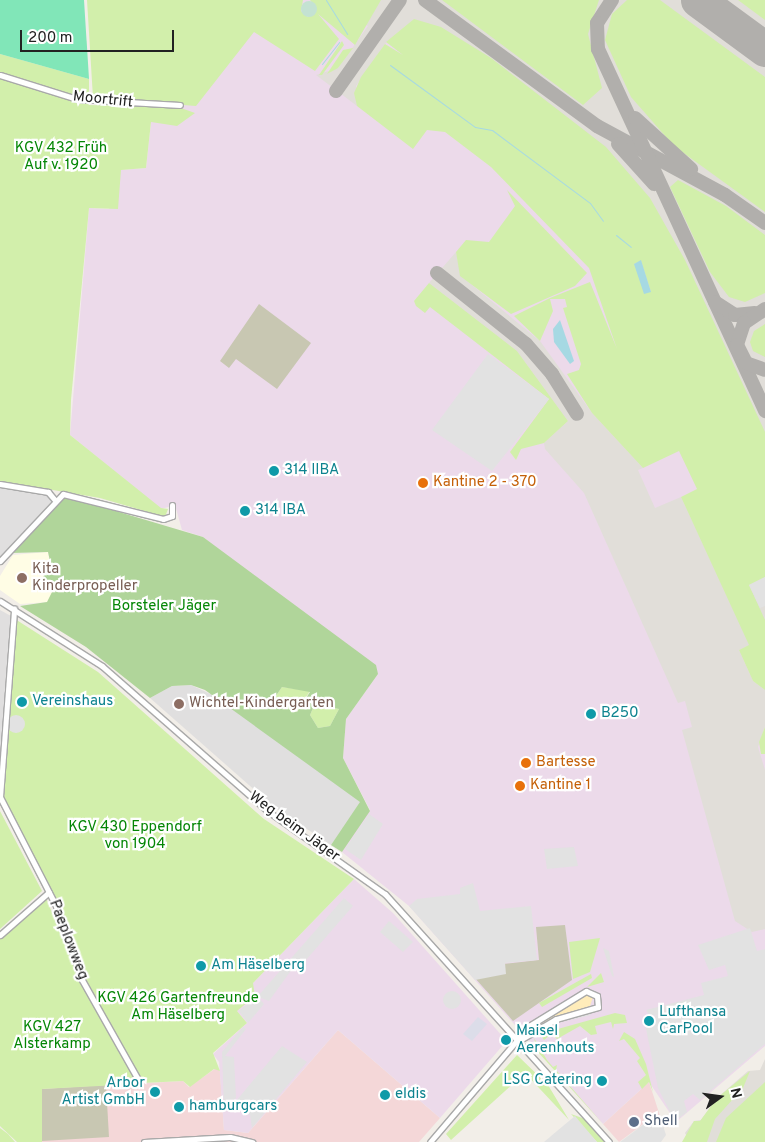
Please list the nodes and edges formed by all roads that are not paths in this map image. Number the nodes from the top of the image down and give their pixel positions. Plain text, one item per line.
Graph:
1 (0, 75) edge
2 (180, 105) dead end
3 (0, 484) edge
4 (55, 500) junction
5 (172, 505) dead end
6 (0, 561) edge
7 (0, 601) edge
8 (14, 609) junction
9 (0, 797) edge
10 (49, 892) junction
11 (0, 935) edge
12 (518, 1041) junction
13 (139, 1081) dead end
14 (144, 1142) edge
15 (252, 1142) edge
16 (430, 1142) edge
17 (609, 1142) edge

1 - 2 street, Moortrift
3 - 4 street
4 - 5 street
4 - 6 street
7 - 8 street, Weg beim Jäger
8 - 9 street
8 - 12 street, Weg beim Jäger
9 - 10 street, Paeplowweg
10 - 11 street
10 - 13 street, Paeplowweg
12 - 12 street
12 - 16 street
12 - 17 street, Weg beim Jäger
14 - 15 street

